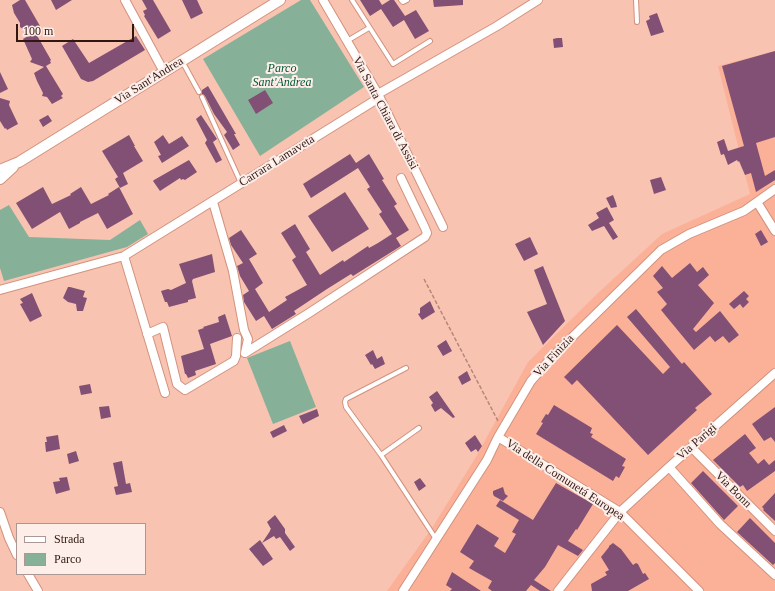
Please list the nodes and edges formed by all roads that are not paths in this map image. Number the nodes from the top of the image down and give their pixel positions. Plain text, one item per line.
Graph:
1 (125, 0) edge
2 (280, 0) edge
3 (323, 0) edge
4 (352, 0) edge
5 (401, 0) edge
6 (407, 0) edge
7 (538, 0) edge
8 (636, 0) edge
9 (637, 22) dead end
10 (369, 28) junction
11 (347, 40) junction
12 (430, 41) dead end
13 (182, 61) junction
14 (164, 72) junction
15 (199, 92) dead end
16 (378, 94) junction
17 (202, 97) dead end
18 (19, 162) junction
19 (0, 170) edge
20 (401, 178) dead end
21 (0, 179) edge
22 (241, 183) junction
23 (775, 189) edge
24 (213, 202) junction
25 (757, 202) junction
26 (443, 227) dead end
27 (775, 231) edge
28 (124, 256) junction
29 (0, 290) edge
30 (147, 334) junction
31 (237, 338) dead end
32 (406, 368) dead end
33 (775, 372) edge
34 (165, 393) dead end
35 (418, 428) dead end
36 (498, 437) junction
37 (692, 448) junction
38 (380, 455) junction
39 (669, 467) junction
40 (0, 512) edge
41 (620, 512) junction
42 (775, 531) edge
43 (436, 539) junction
44 (16, 553) edge
45 (29, 575) edge
46 (775, 575) edge
47 (38, 591) edge
48 (403, 591) edge
49 (558, 591) edge
50 (699, 591) edge

1 - 14 street
2 - 13 street, Via Sant'Andrea
3 - 11 street, Via Santa Chiara di Assisi
4 - 10 lane
5 - 6 lane
7 - 16 street, Carrara Lamaveta
8 - 9 lane
10 - 11 lane
10 - 12 lane
11 - 16 street, Via Santa Chiara di Assisi
13 - 14 street, Via Sant'Andrea
13 - 15 lane
14 - 18 street, Via Sant'Andrea
16 - 22 street, Carrara Lamaveta
16 - 26 street, Via Santa Chiara di Assisi
17 - 22 lane
18 - 19 street, Via Sant'Andrea
18 - 21 street, Via Sant'Andrea
20 - 24 street
22 - 24 street, Carrara Lamaveta
23 - 25 street, Via Finizia
24 - 28 street, Carrara Lamaveta
25 - 27 street
25 - 36 street, Via Finizia
28 - 29 street, Carrara Lamaveta
28 - 30 street
30 - 31 street
30 - 34 street
32 - 38 lane
33 - 37 street, Via Parigi
35 - 38 lane
36 - 41 street, Via della Comunetá Europea
36 - 43 street, Via Finizia
37 - 39 street, Via Parigi
37 - 42 street, Via Bonn
38 - 43 lane
39 - 41 street, Via Parigi
39 - 46 street
40 - 44 street
41 - 49 street, Via Parigi
41 - 50 street, Via della Comunetá Europea
43 - 48 street, Via Finizia
45 - 47 street

